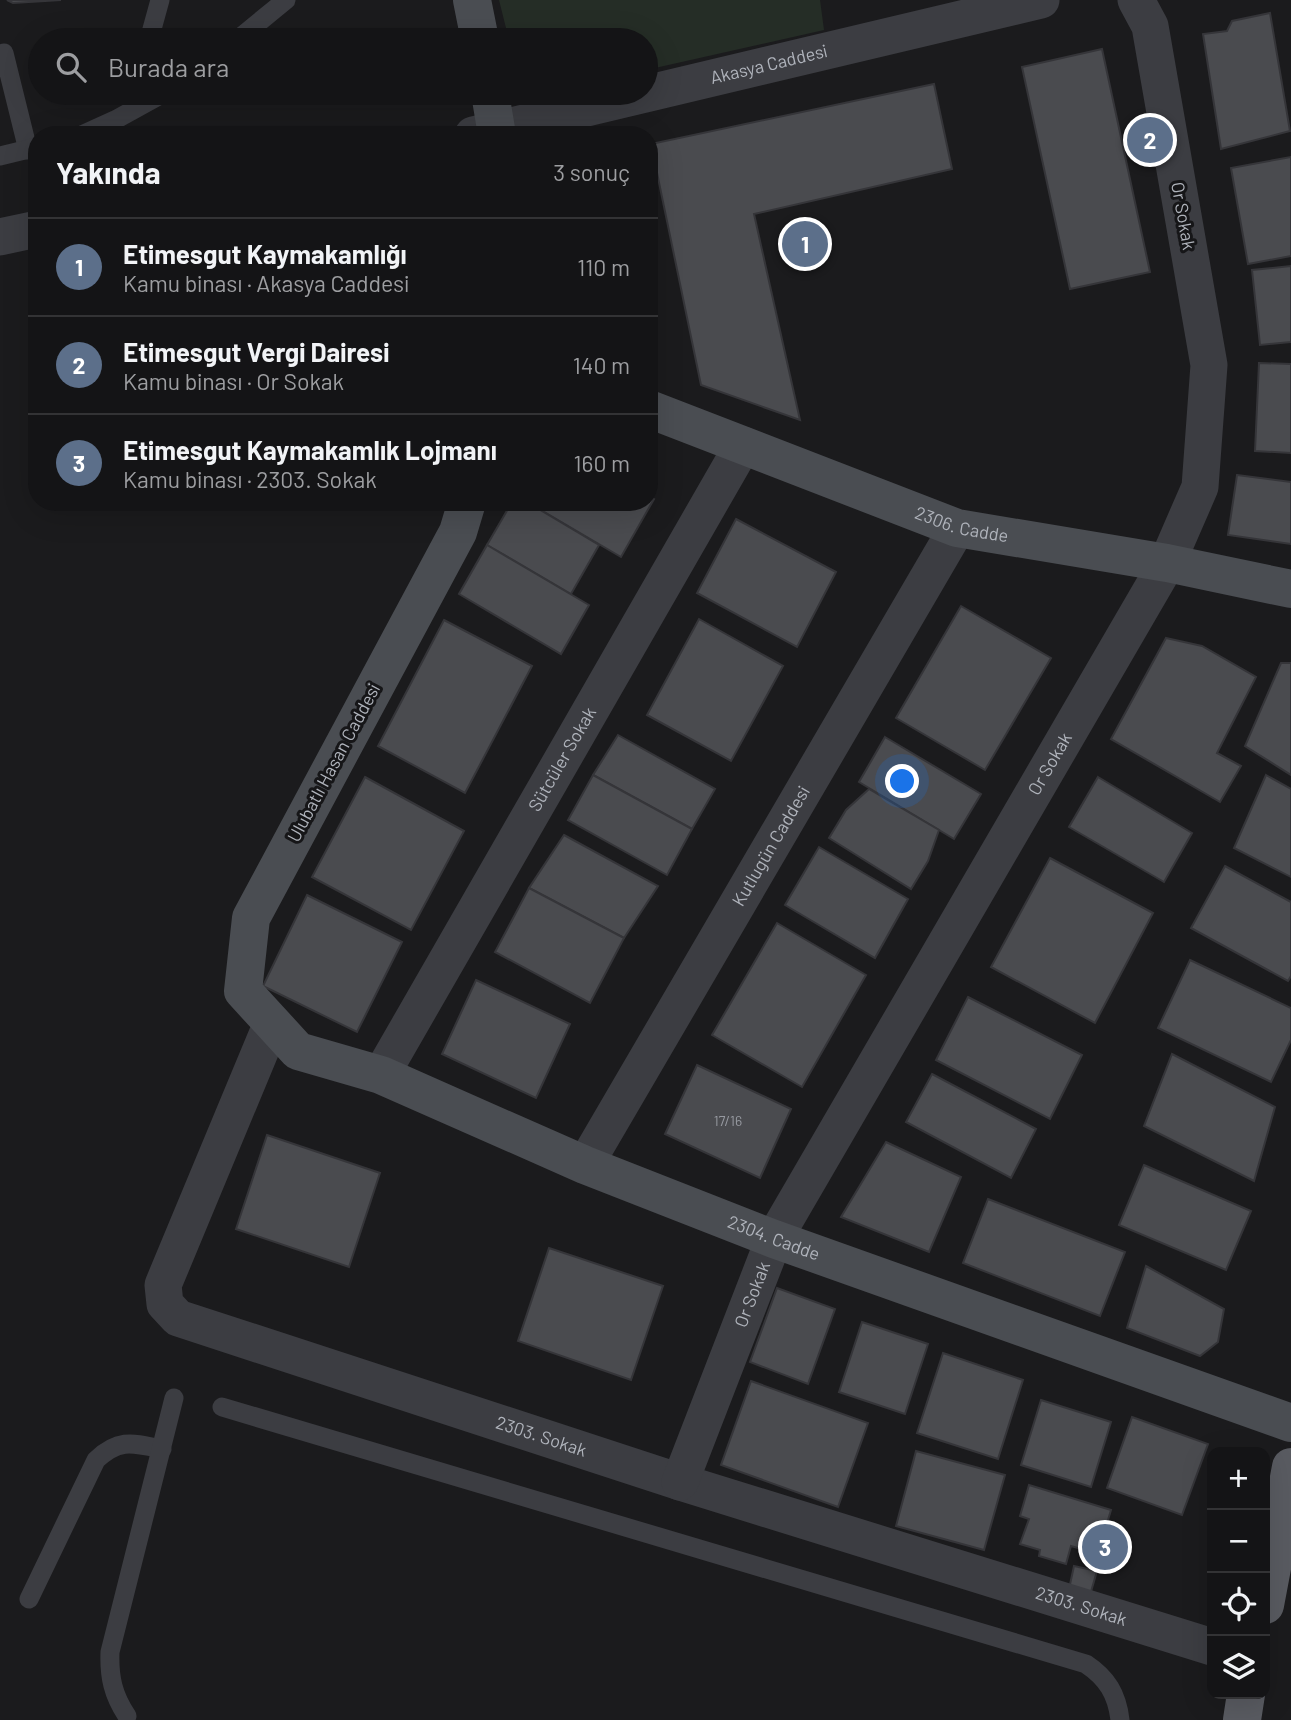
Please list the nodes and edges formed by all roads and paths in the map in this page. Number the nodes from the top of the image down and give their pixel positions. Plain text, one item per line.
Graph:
1 (160, 0) edge
2 (286, 0) edge
3 (472, 0) edge
4 (1041, 0) edge
5 (1136, 0) edge
6 (152, 28) edge
7 (252, 28) edge
8 (478, 28) edge
9 (4, 53) dead end
10 (658, 92) edge
11 (138, 105) edge
12 (490, 105) edge
13 (605, 105) edge
14 (99, 126) edge
15 (489, 126) edge
16 (518, 126) edge
17 (28, 134) edge
18 (28, 149) edge
19 (0, 156) edge
20 (28, 231) edge
21 (0, 237) edge
22 (658, 412) edge
23 (743, 445) junction
24 (464, 511) edge
25 (957, 528) junction
26 (1167, 563) junction
27 (1291, 589) edge
28 (272, 1023) junction
29 (381, 1076) junction
30 (585, 1165) junction
31 (774, 1239) junction
32 (174, 1398) dead end
33 (222, 1406) dead end
34 (1291, 1423) edge
35 (162, 1449) junction
36 (1291, 1467) edge
37 (680, 1482) junction
38 (1275, 1585) edge
39 (29, 1599) dead end
40 (1207, 1645) edge
41 (1245, 1699) edge
42 (131, 1719) edge
43 (1120, 1720) edge
44 (1242, 1720) edge

1 - 6 lane
2 - 7 lane
3 - 8 street
4 - 10 street, Akasya Caddesi
5 - 26 street, Or Sokak
9 - 17 lane
11 - 14 lane
12 - 15 street
13 - 16 street, Akasya Caddesi
18 - 19 lane
20 - 21 street
22 - 23 street, 2306. Cadde
23 - 25 street, 2306. Cadde
23 - 29 street, Sütcüler Sokak
24 - 28 street, Ulubatlı Hasan Caddesi
25 - 26 street, 2306. Cadde
25 - 30 street, Kutlugün Caddesi
26 - 27 street, 2306. Cadde
26 - 31 street, Or Sokak
28 - 29 street, 2304. Cadde
28 - 37 street, 2303. Sokak
29 - 30 street, 2304. Cadde
30 - 31 street, 2304. Cadde
31 - 34 street, 2304. Cadde
31 - 37 street, Or Sokak
32 - 35 lane
33 - 43 lane
35 - 39 lane
35 - 42 lane
36 - 38 main road
37 - 40 street, 2303. Sokak
41 - 44 main road

